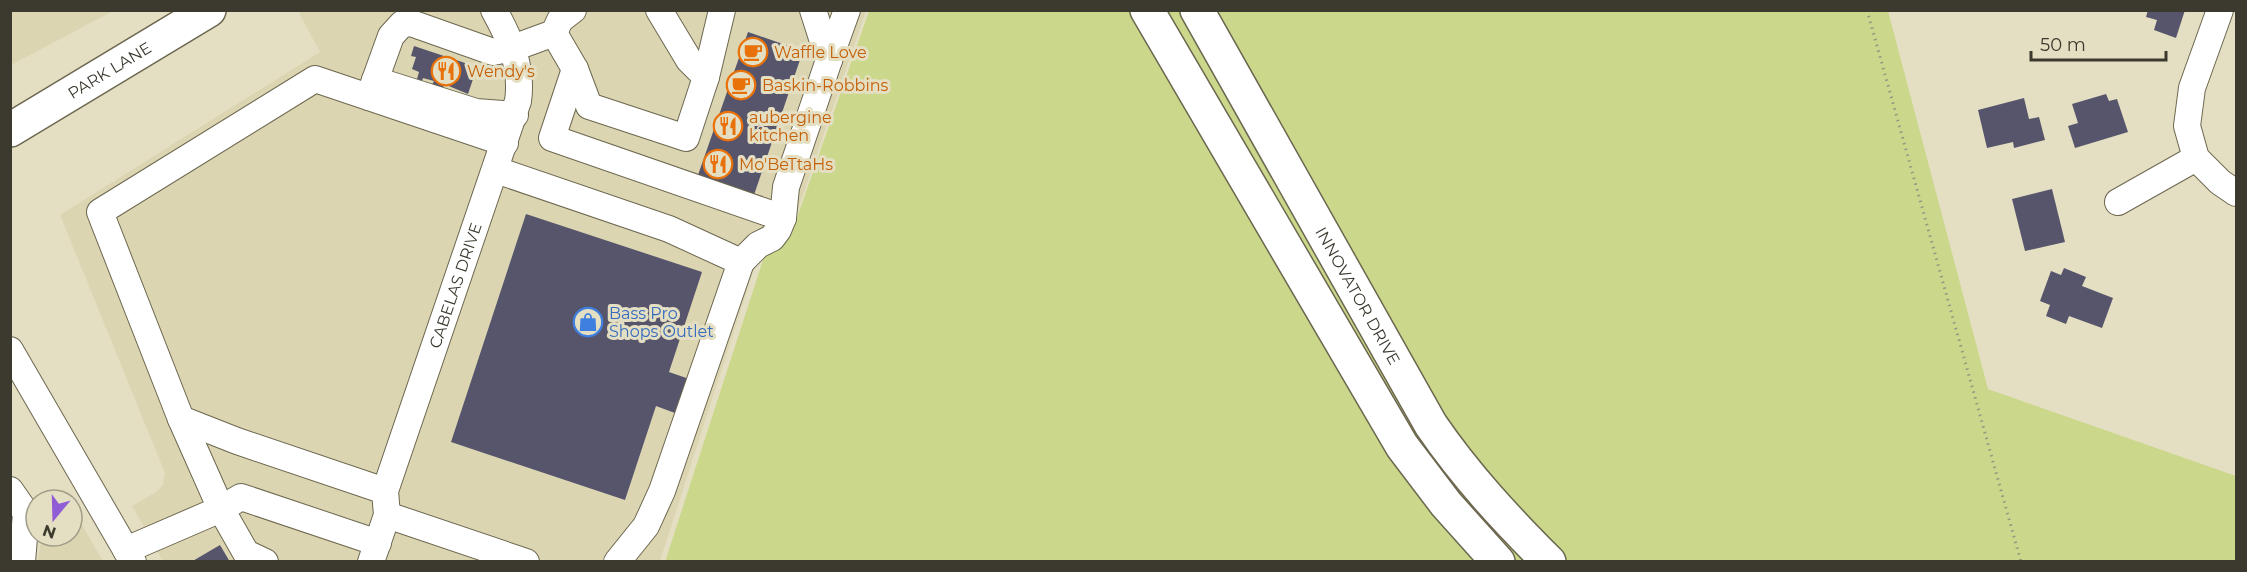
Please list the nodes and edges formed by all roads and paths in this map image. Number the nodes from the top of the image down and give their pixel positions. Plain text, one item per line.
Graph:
1 (209, 10) edge
2 (494, 10) edge
3 (573, 10) edge
4 (659, 10) edge
5 (722, 10) edge
6 (813, 10) edge
7 (847, 10) edge
8 (1147, 10) edge
9 (1197, 10) edge
10 (1867, 10) edge
11 (2220, 10) edge
12 (554, 33) junction
13 (513, 48) junction
14 (829, 60) junction
15 (575, 69) junction
16 (706, 77) junction
17 (372, 89) junction
18 (515, 116) junction
19 (10, 130) edge
20 (505, 143) junction
21 (2196, 159) junction
22 (496, 170) junction
23 (2236, 193) edge
24 (2118, 202) dead end
25 (783, 218) junction
26 (741, 262) junction
27 (10, 350) edge
28 (181, 419) junction
29 (10, 490) edge
30 (386, 503) junction
31 (221, 509) junction
32 (374, 552) edge
33 (130, 556) edge
34 (22, 561) edge
35 (265, 561) edge
36 (526, 561) edge
37 (617, 561) edge
38 (1498, 561) edge
39 (1549, 561) edge
40 (2021, 561) edge

1 - 19 main road, PARK LANE
2 - 13 street, CABELAS DRIVE
3 - 12 street
4 - 16 street
5 - 16 street
6 - 14 street
7 - 14 street
8 - 38 main road
9 - 39 main road, INNOVATOR DRIVE
10 - 40 path
11 - 21 street
12 - 13 street
12 - 15 street
13 - 17 street
13 - 18 street, CABELAS DRIVE
14 - 25 street
15 - 16 street
15 - 25 street
17 - 18 street
17 - 20 street
17 - 28 street
18 - 20 street, CABELAS DRIVE
20 - 22 street, CABELAS DRIVE
21 - 23 street
21 - 24 street
22 - 26 street
22 - 30 street, CABELAS DRIVE
25 - 26 street
26 - 37 street
27 - 33 street
28 - 30 street
28 - 31 street
29 - 34 street
30 - 32 street, CABELAS DRIVE
30 - 36 street
31 - 32 street
31 - 33 street
31 - 35 street

